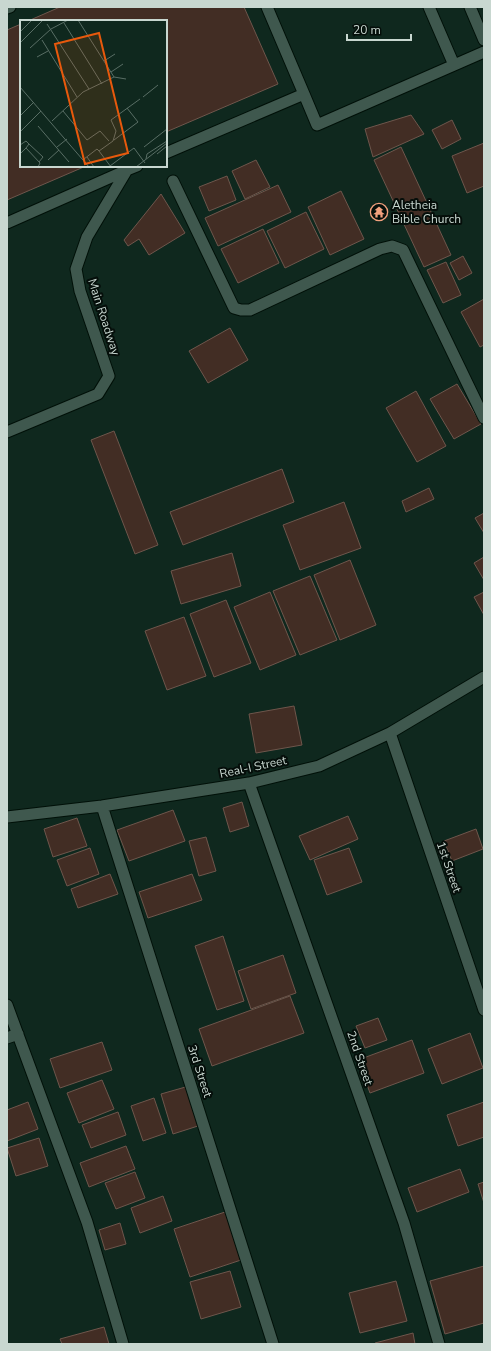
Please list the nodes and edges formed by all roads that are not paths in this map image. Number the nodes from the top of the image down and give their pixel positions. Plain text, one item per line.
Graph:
1 (10, 7) edge
2 (267, 7) edge
3 (428, 7) edge
4 (470, 7) edge
5 (7, 8) edge
6 (484, 40) edge
7 (484, 52) edge
8 (454, 65) junction
9 (304, 94) junction
10 (167, 153) edge
11 (132, 168) edge
12 (173, 181) dead end
13 (7, 223) edge
14 (484, 418) edge
15 (7, 432) edge
16 (484, 677) edge
17 (390, 733) junction
18 (249, 783) junction
19 (102, 806) junction
20 (7, 817) edge
21 (7, 1005) edge
22 (484, 1010) edge
23 (18, 1034) junction
24 (7, 1038) edge
25 (123, 1344) edge
26 (273, 1344) edge
27 (439, 1344) edge

1 - 5 street
2 - 9 street
3 - 8 street
4 - 6 street
7 - 8 street
8 - 9 street
9 - 10 street
11 - 13 street
11 - 15 street, Main Roadway
12 - 14 street
16 - 17 street, Real-I Street
17 - 18 street, Real-I Street
17 - 22 street, 1st Street
18 - 19 street, Real-I Street
18 - 27 street, 2nd Street
19 - 20 street, Real-I Street
19 - 26 street, 3rd Street
21 - 23 street
23 - 24 street
23 - 25 street

